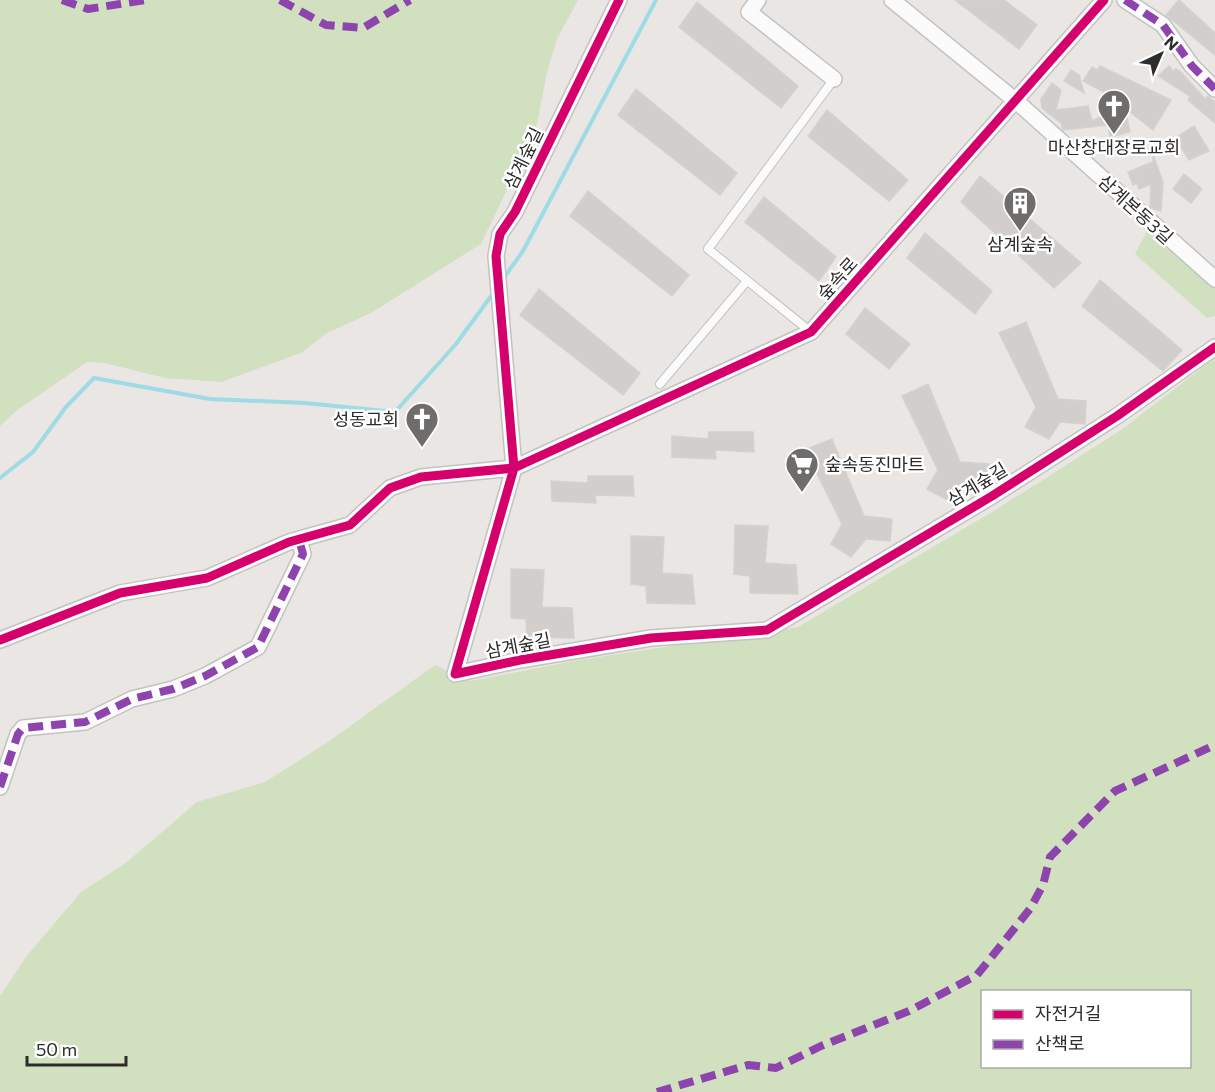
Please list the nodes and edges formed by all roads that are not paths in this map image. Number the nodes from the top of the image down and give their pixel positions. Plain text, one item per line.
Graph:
1 (619, 0) edge
2 (758, 0) edge
3 (892, 0) edge
4 (1104, 0) edge
5 (1125, 0) edge
6 (834, 79) joint
7 (1215, 88) edge
8 (1016, 101) junction
9 (1215, 279) edge
10 (747, 281) junction
11 (811, 332) junction
12 (1215, 347) edge
13 (660, 384) dead end
14 (514, 468) junction
15 (299, 540) junction
16 (0, 640) edge
17 (0, 787) edge

1 - 14 street, 삼계숲길
2 - 6 street
3 - 8 street, 삼계본동3길
4 - 8 street, 숲속로
5 - 7 street
6 - 10 lane
8 - 9 street, 삼계본동3길
8 - 11 street, 숲속로
10 - 11 lane
10 - 13 lane
11 - 14 street, 숲속로
12 - 14 street, 삼계숲길
14 - 15 street, 숲속로
15 - 16 street, 숲속로
15 - 17 street

